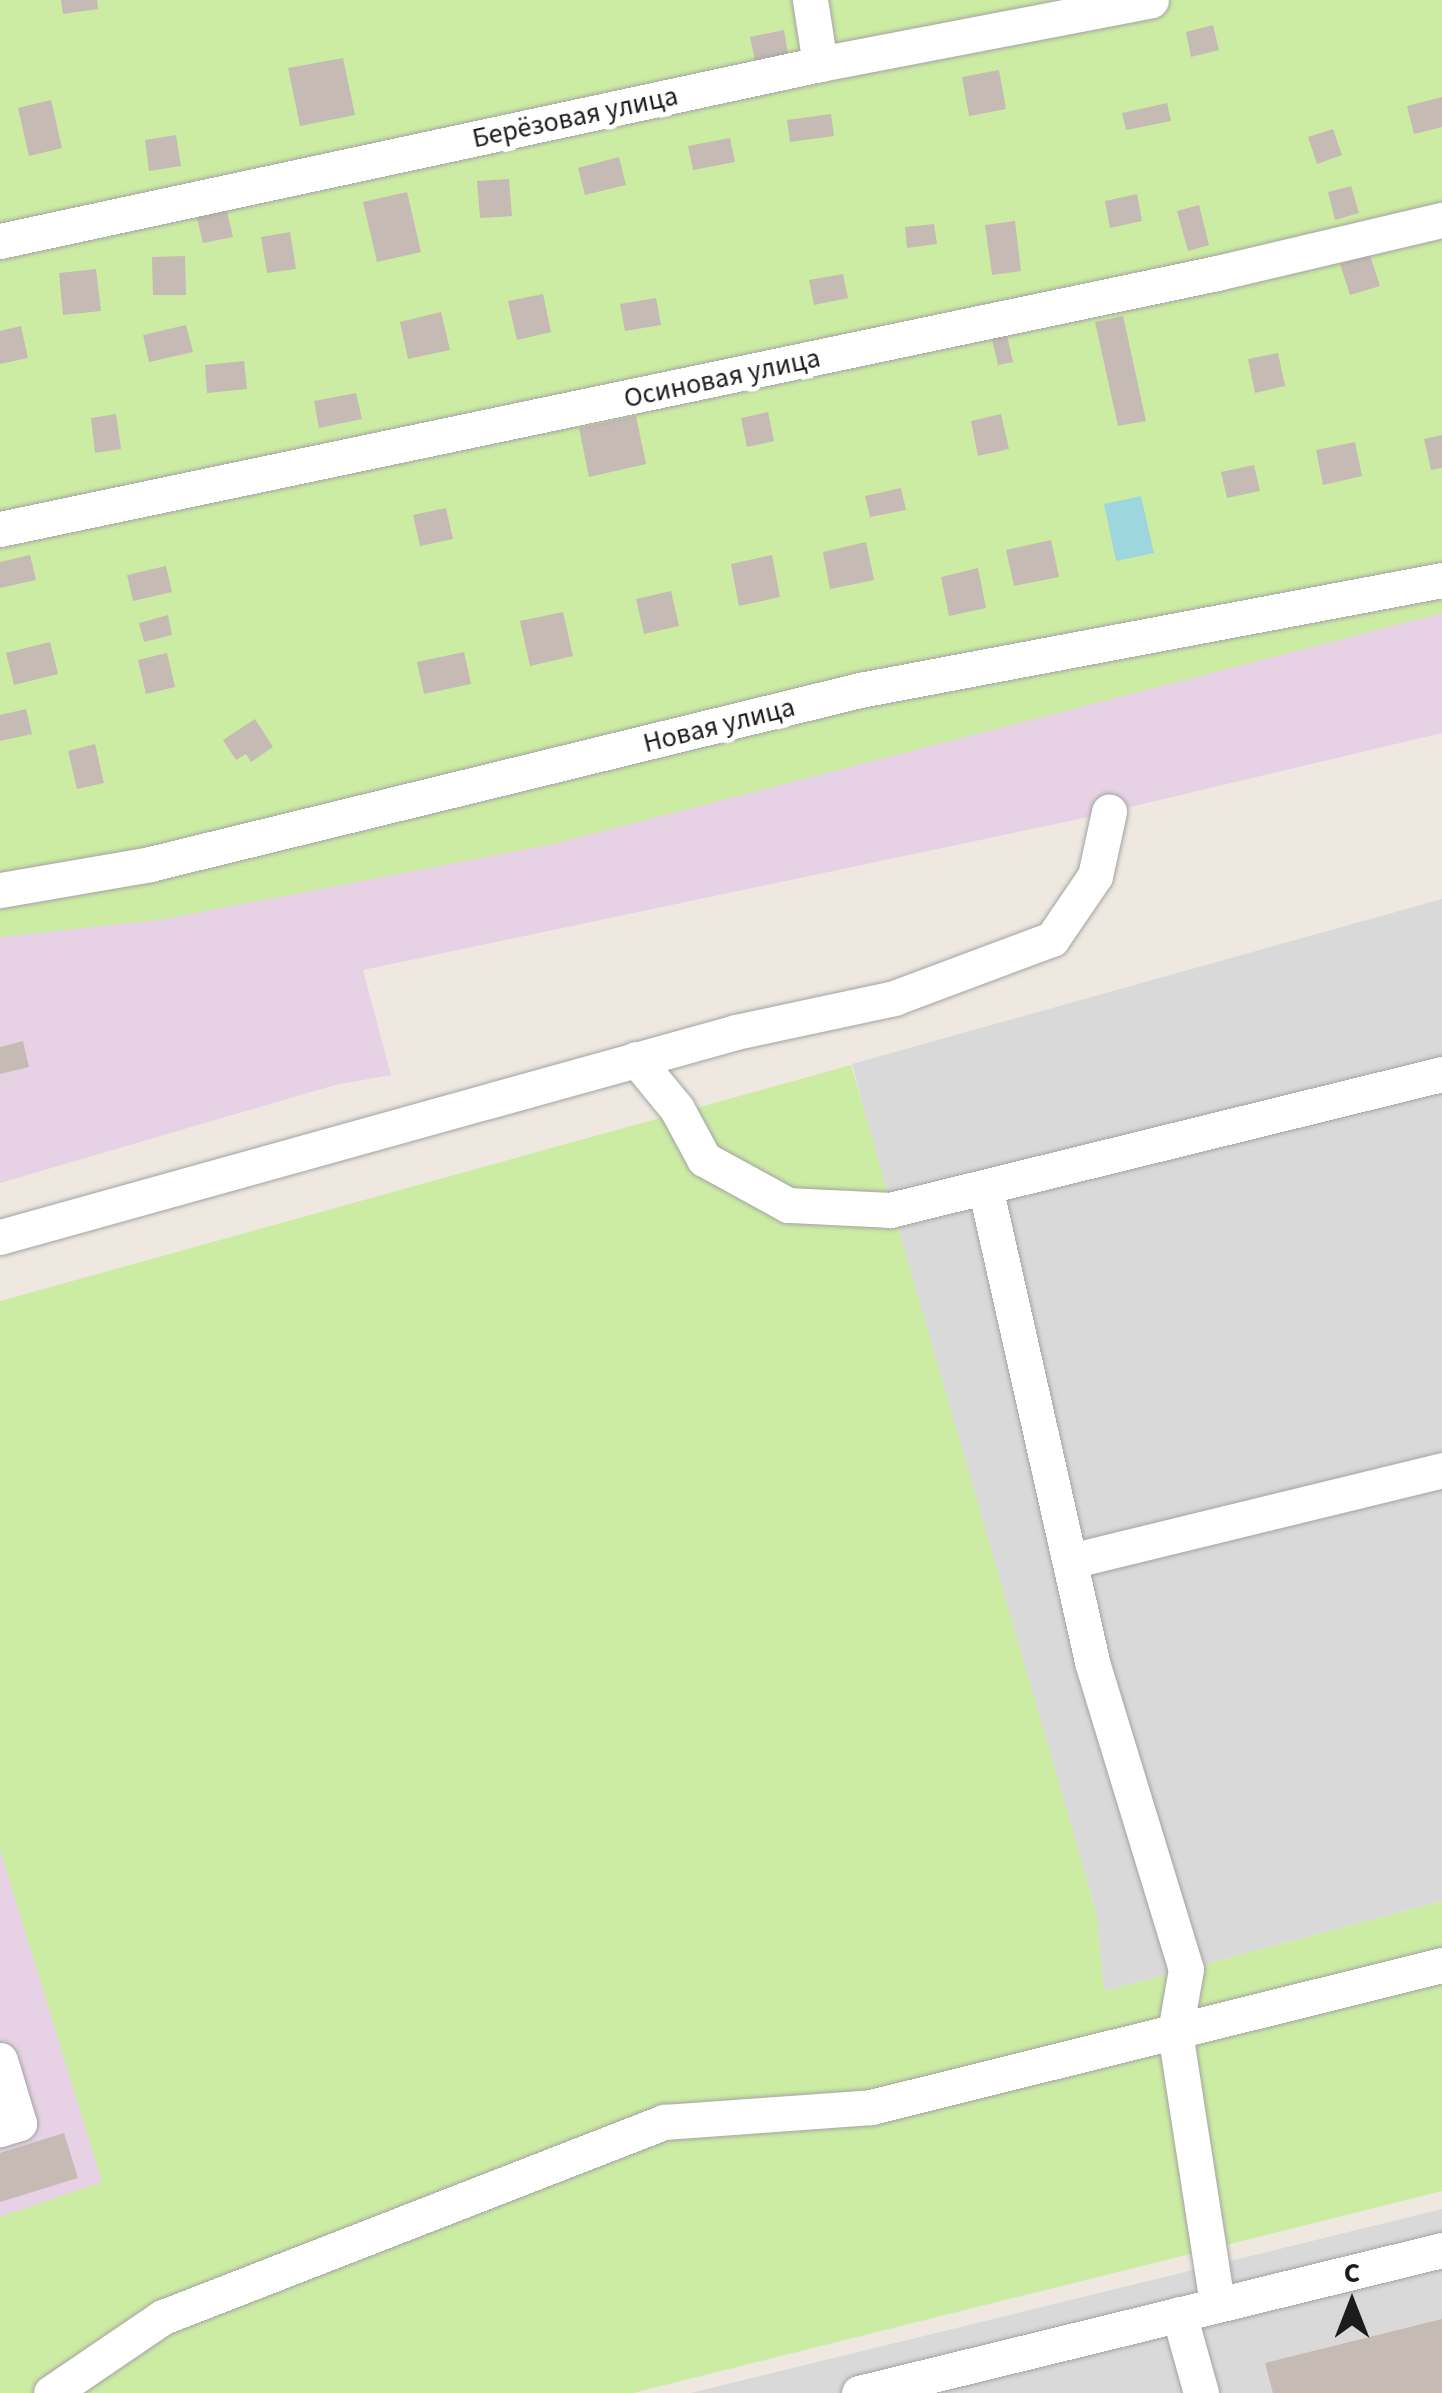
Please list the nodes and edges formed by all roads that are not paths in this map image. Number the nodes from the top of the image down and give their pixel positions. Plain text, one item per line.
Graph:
1 (810, 0) edge
2 (1151, 0) edge
3 (820, 64) junction
4 (1442, 220) edge
5 (0, 241) edge
6 (0, 529) edge
7 (1442, 580) edge
8 (1109, 812) dead end
9 (0, 890) edge
10 (636, 1059) junction
11 (1442, 1074) edge
12 (986, 1191) junction
13 (0, 1238) edge
14 (1442, 1470) edge
15 (1074, 1560) junction
16 (1442, 1966) edge
17 (1175, 2032) junction
18 (0, 2060) edge
19 (0, 2129) edge
20 (1442, 2250) edge
21 (1217, 2304) junction
22 (1179, 2314) junction
23 (51, 2393) edge
24 (859, 2393) edge
25 (1200, 2393) edge

1 - 3 street
2 - 3 street, Берёзовая улица
3 - 5 street, Берёзовая улица
4 - 6 street, Осиновая улица
7 - 9 street, Новая улица
8 - 10 street
10 - 12 street
10 - 13 street
11 - 12 street
12 - 15 street
14 - 15 street
15 - 17 street
16 - 17 street
17 - 21 street
17 - 23 street
18 - 19 street
20 - 21 street
21 - 22 street
22 - 24 street
22 - 25 street

